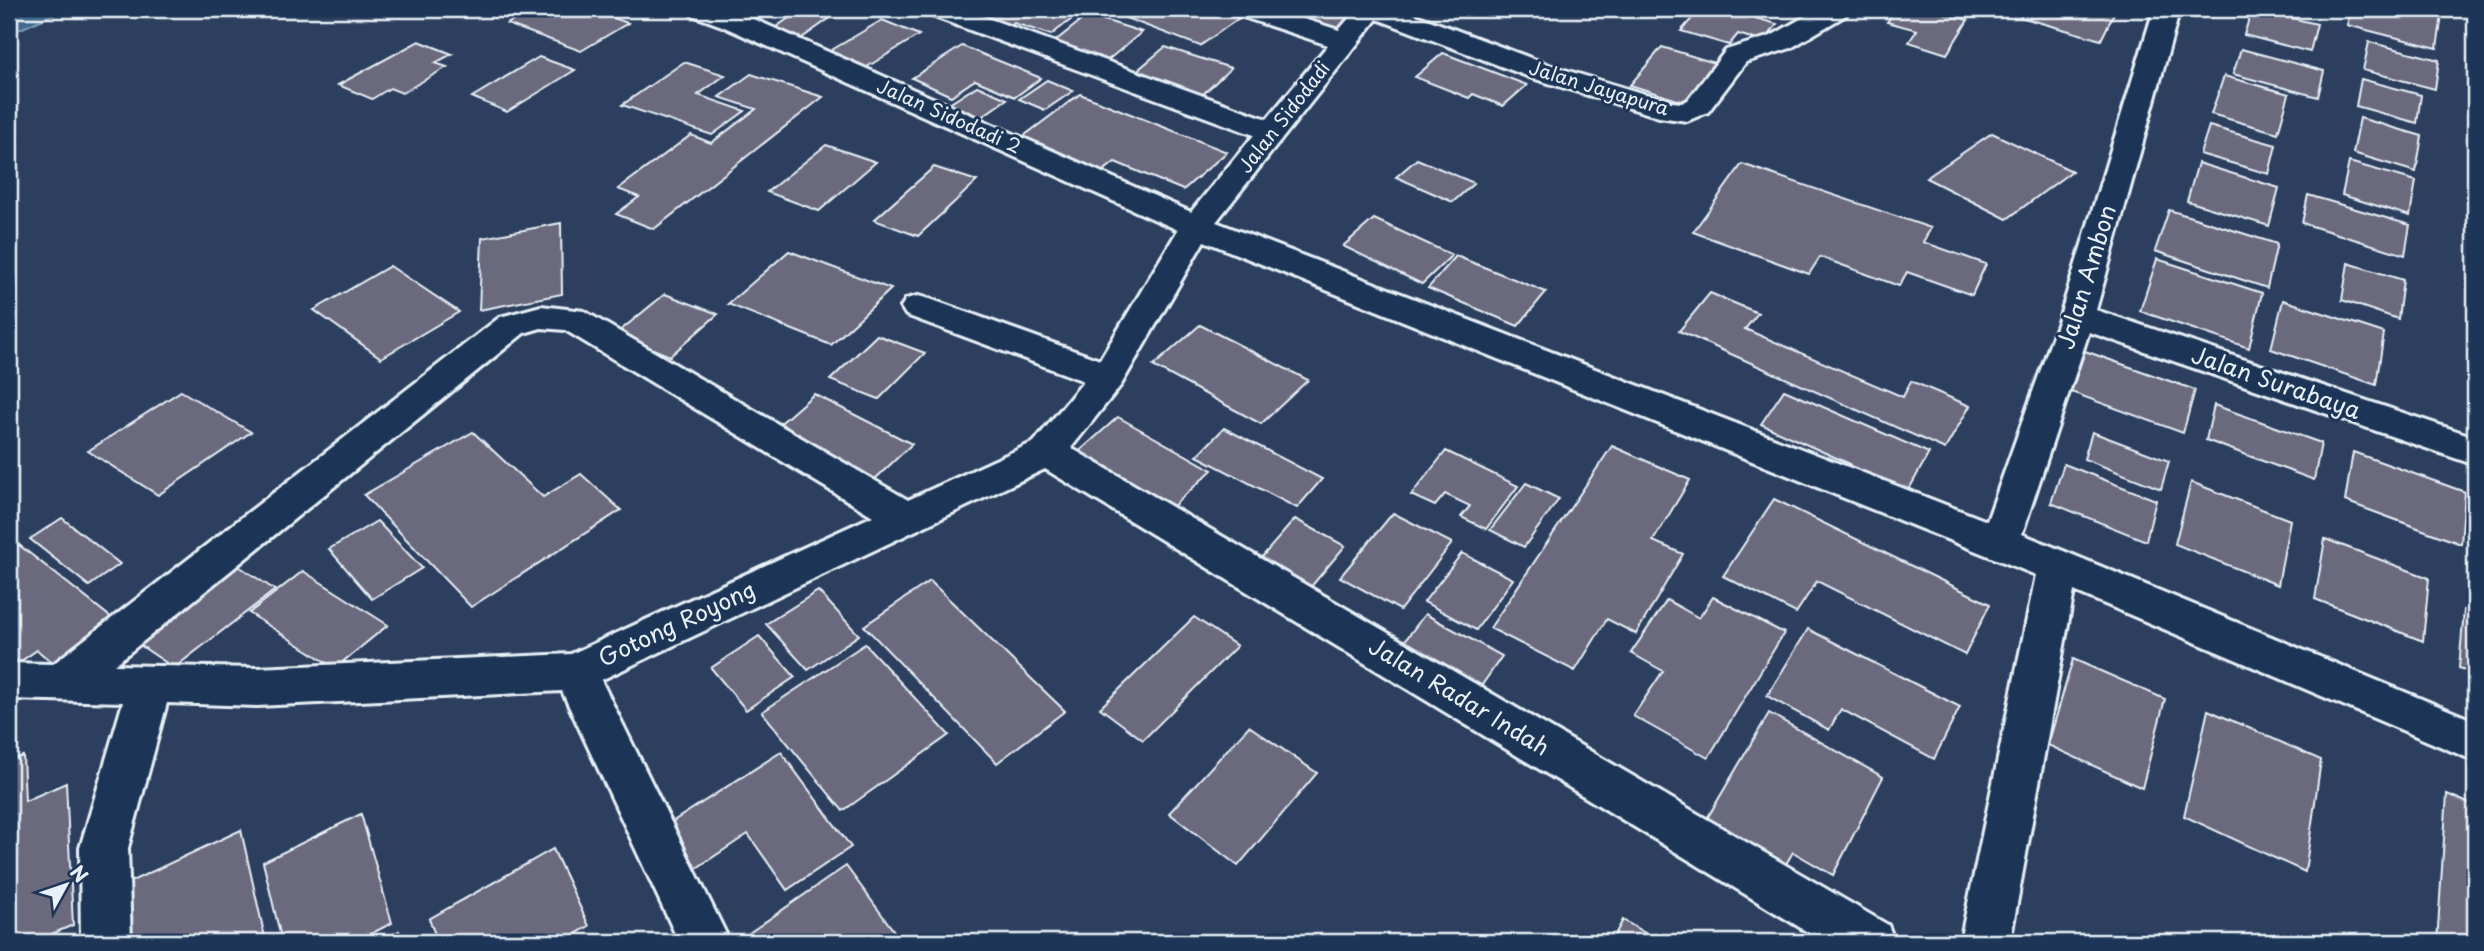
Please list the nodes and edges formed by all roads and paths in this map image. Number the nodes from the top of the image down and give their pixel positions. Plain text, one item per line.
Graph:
1 (701, 9) edge
2 (938, 9) edge
3 (1246, 9) edge
4 (1374, 9) edge
5 (1837, 9) edge
6 (2167, 9) edge
7 (1344, 41) junction
8 (1274, 132) junction
9 (1196, 226) junction
10 (918, 307) dead end
11 (2077, 316) junction
12 (1108, 376) junction
13 (2475, 451) edge
14 (1048, 452) junction
15 (906, 517) junction
16 (1998, 542) junction
17 (2058, 567) junction
18 (575, 673) junction
19 (9, 681) edge
20 (62, 682) junction
21 (150, 684) junction
22 (2475, 741) edge
23 (106, 942) edge
24 (705, 942) edge
25 (1870, 942) edge
26 (1985, 942) edge

1 - 9 street, Jalan Sidodadi 2
2 - 8 street
3 - 7 street
4 - 5 street, Jalan Jayapura
4 - 7 street, Jalan Sidodadi
6 - 11 street, Jalan Ambon
7 - 8 street, Jalan Sidodadi
8 - 9 street, Jalan Sidodadi
9 - 12 street, Gotong Royong
9 - 16 street, Jalan Sidodadi 2
10 - 12 street
11 - 13 street, Jalan Surabaya
11 - 16 street, Jalan Ambon
12 - 14 street, Gotong Royong
14 - 15 street, Gotong Royong
14 - 25 street, Jalan Radar Indah
15 - 18 street, Gotong Royong
15 - 20 street
16 - 17 street, Jalan Sidodadi 2
17 - 22 street, Jalan Sidodadi 2
17 - 26 street
18 - 21 street, Gotong Royong
18 - 24 street
19 - 20 street, Gotong Royong
20 - 21 street, Gotong Royong
21 - 23 street

